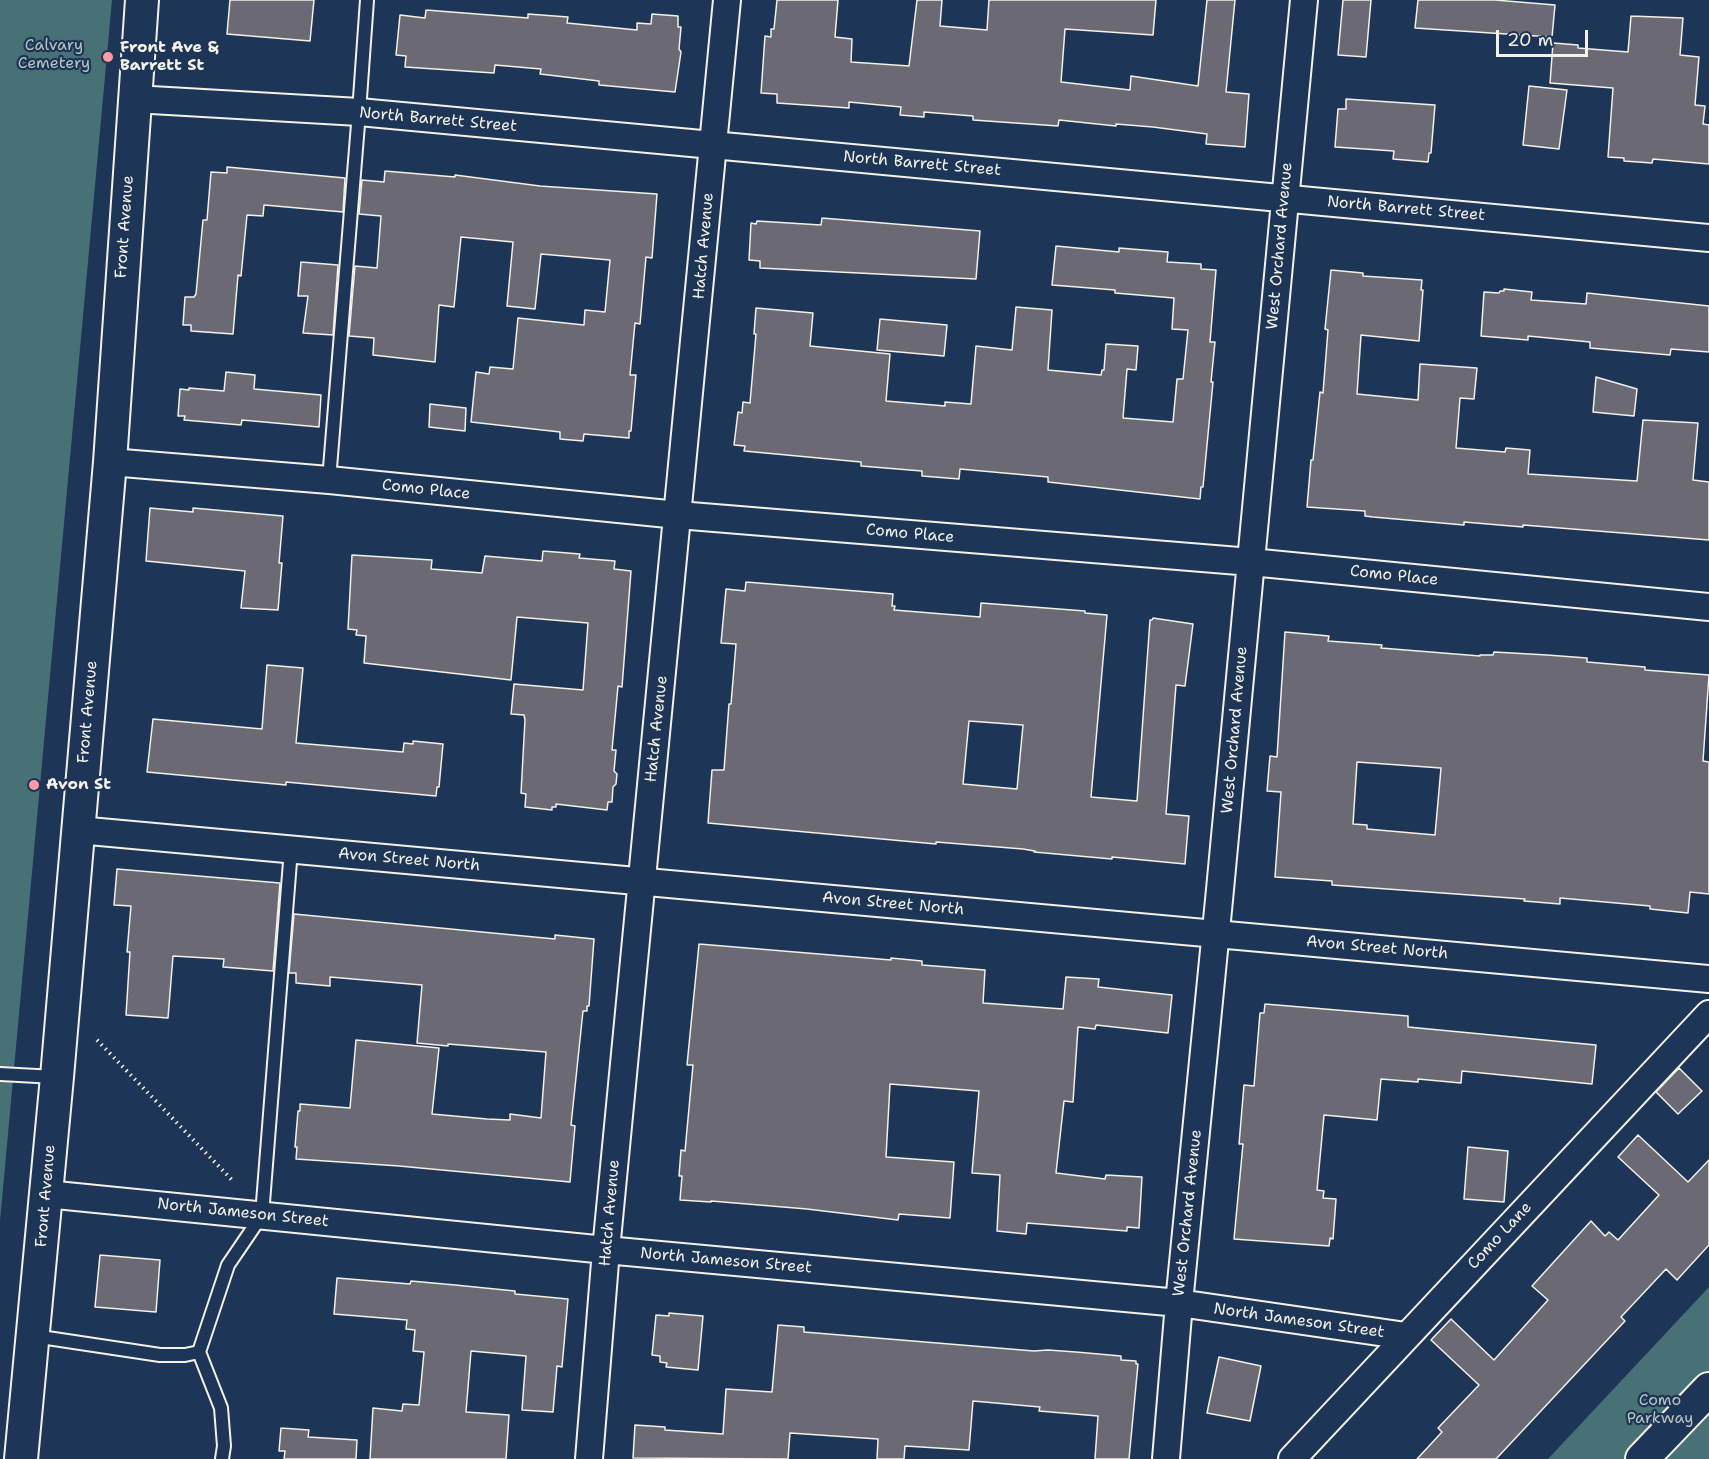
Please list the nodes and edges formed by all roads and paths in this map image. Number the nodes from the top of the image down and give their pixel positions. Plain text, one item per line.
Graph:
1 (142, 0) edge
2 (367, 0) edge
3 (727, 0) edge
4 (1304, 0) edge
5 (134, 99) junction
6 (359, 112) junction
7 (714, 145) junction
8 (1284, 197) junction
9 (1709, 238) edge
10 (110, 462) junction
11 (329, 480) junction
12 (678, 515) junction
13 (1251, 562) junction
14 (1709, 607) edge
15 (78, 830) junction
16 (291, 849) junction
17 (642, 880) junction
18 (1216, 933) junction
19 (1709, 979) edge
20 (1709, 1014) edge
21 (97, 1040) dead end
22 (0, 1074) edge
23 (57, 1077) junction
24 (233, 1181) dead end
25 (46, 1194) junction
26 (262, 1215) junction
27 (606, 1250) junction
28 (1179, 1303) junction
29 (32, 1336) junction
30 (1406, 1336) junction
31 (199, 1352) junction
32 (1709, 1389) edge
33 (21, 1459) edge
34 (222, 1459) edge
35 (589, 1459) edge
36 (1166, 1459) edge
37 (1292, 1459) edge
38 (1642, 1459) edge

1 - 5 street, Front Avenue
2 - 6 lane
3 - 7 street, Hatch Avenue
4 - 8 street, West Orchard Avenue
5 - 6 street, North Barrett Street
5 - 10 street, Front Avenue
6 - 7 street, North Barrett Street
6 - 11 lane
7 - 8 street, North Barrett Street
7 - 12 street, Hatch Avenue
8 - 9 street, North Barrett Street
8 - 13 street, West Orchard Avenue
10 - 11 street, Como Place
10 - 15 street, Front Avenue
11 - 12 street, Como Place
12 - 13 street, Como Place
12 - 17 street, Hatch Avenue
13 - 14 street, Como Place
13 - 18 street, West Orchard Avenue
15 - 16 street, Avon Street North
15 - 23 street, Front Avenue
16 - 17 street, Avon Street North
16 - 26 lane
17 - 18 street, Avon Street North
17 - 27 street, Hatch Avenue
18 - 19 street, Avon Street North
18 - 28 street, West Orchard Avenue
20 - 30 street, Como Lane
21 - 24 path
22 - 23 lane
23 - 25 street, Front Avenue
25 - 26 street, North Jameson Street
25 - 29 street, Front Avenue
26 - 27 street, North Jameson Street
26 - 31 lane
27 - 28 street, North Jameson Street
27 - 35 street, Hatch Avenue
28 - 30 street, North Jameson Street
28 - 36 street, West Orchard Avenue
29 - 31 lane
29 - 33 street, Front Avenue
30 - 37 street, Como Lane
31 - 34 lane
32 - 38 street

